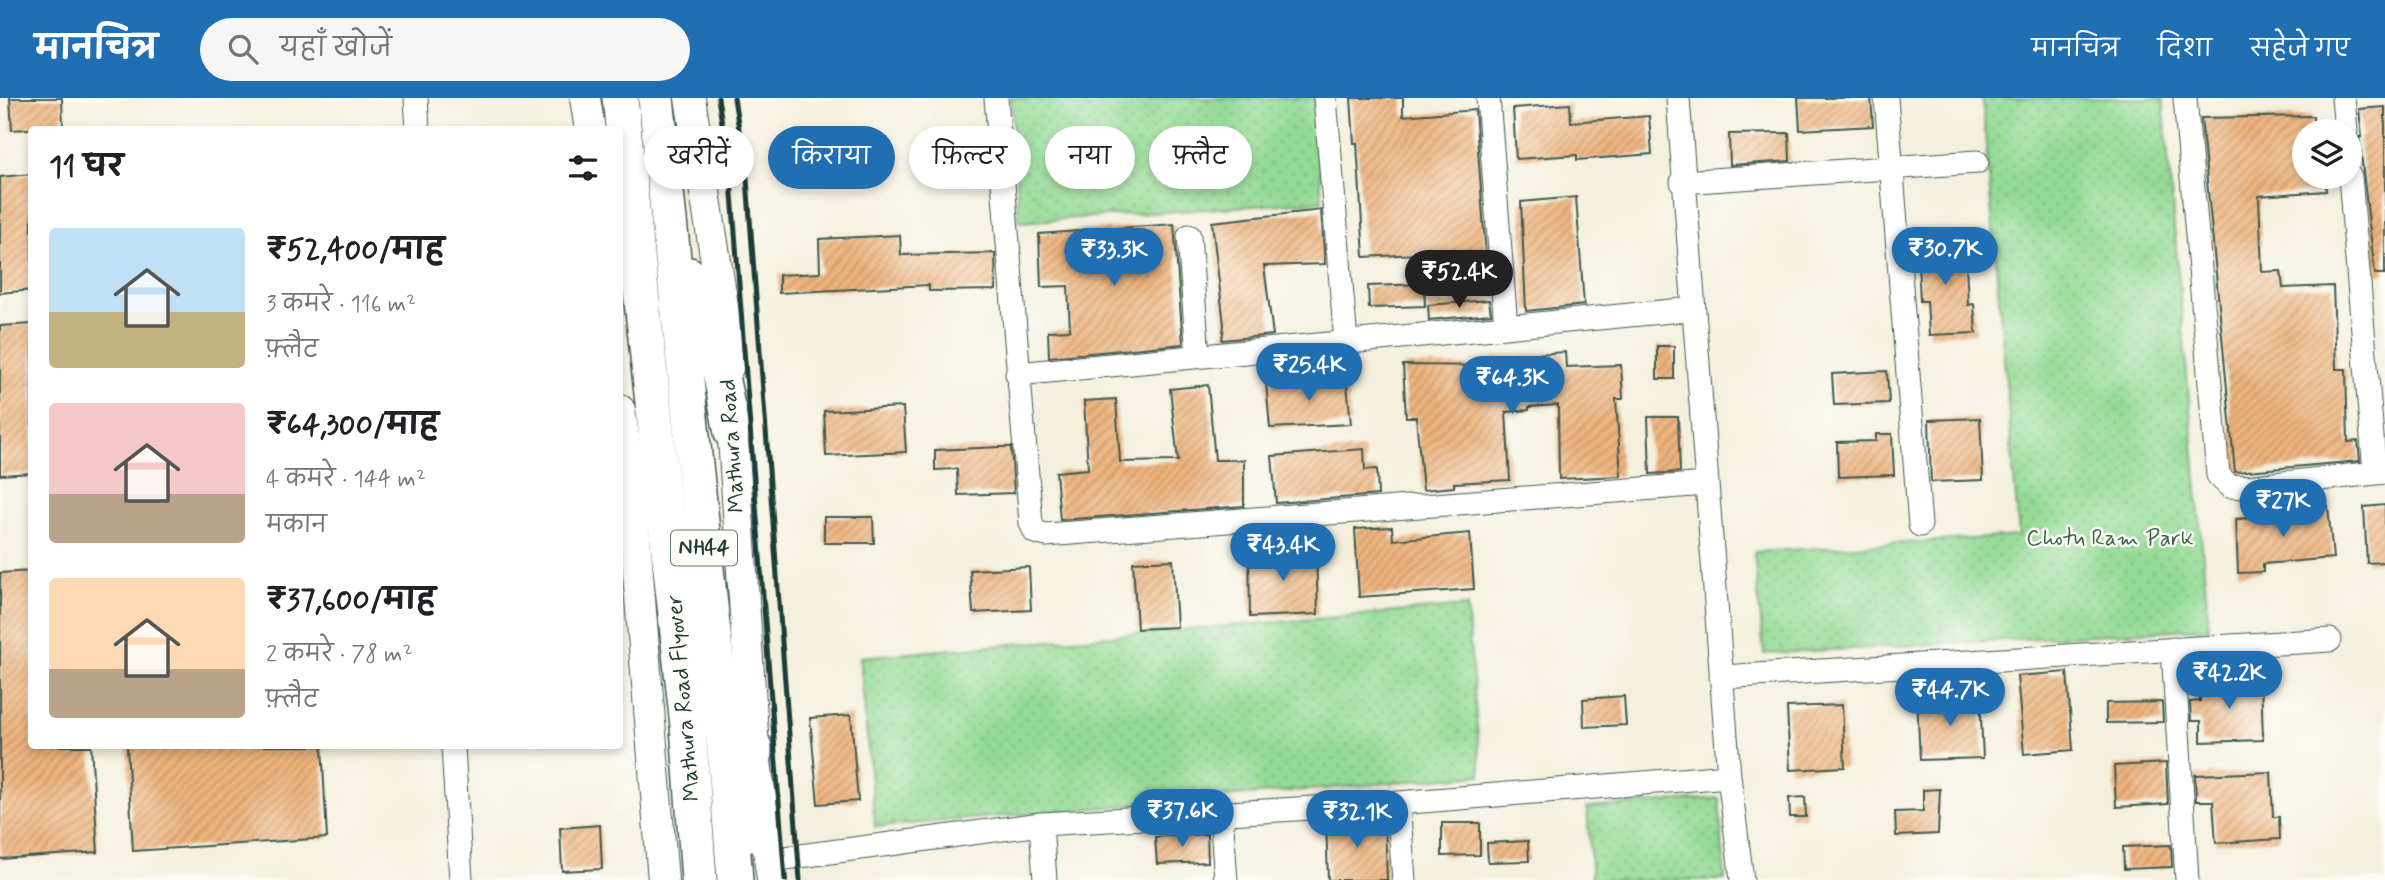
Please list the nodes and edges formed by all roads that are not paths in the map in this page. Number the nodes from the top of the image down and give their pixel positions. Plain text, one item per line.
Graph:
1 (416, 98) edge
2 (585, 98) edge
3 (620, 98) edge
4 (656, 98) edge
5 (690, 98) edge
6 (996, 98) edge
7 (1325, 98) edge
8 (1488, 98) edge
9 (1678, 98) edge
10 (1886, 98) edge
11 (2185, 98) edge
12 (2343, 98) edge
13 (2345, 119) edge
14 (418, 126) edge
15 (589, 126) edge
16 (1977, 162) dead end
17 (1892, 168) junction
18 (1682, 182) junction
19 (2351, 189) edge
20 (668, 216) junction
21 (1189, 236) dead end
22 (623, 309) edge
23 (1692, 309) junction
24 (1506, 327) junction
25 (1346, 342) junction
26 (1198, 356) junction
27 (1017, 373) junction
28 (623, 430) edge
29 (732, 433) junction
30 (660, 449) junction
31 (2380, 472) edge
32 (1706, 484) junction
33 (1920, 525) dead end
34 (2330, 640) dead end
35 (2172, 649) junction
36 (1721, 677) junction
37 (754, 747) joint
38 (453, 749) edge
39 (1728, 776) junction
40 (1398, 803) junction
41 (1222, 814) junction
42 (1041, 824) junction
43 (764, 873) edge
44 (461, 880) edge
45 (663, 880) edge
46 (699, 880) edge
47 (735, 880) edge
48 (1045, 880) edge
49 (1226, 880) edge
50 (1404, 880) edge
51 (1742, 880) edge
52 (2187, 880) edge

1 - 14 street
2 - 15 main road
3 - 30 highway, Mathura Road Flyover / NH44
4 - 20 highway, NH44
5 - 29 main road, Mathura Road
6 - 27 street
7 - 25 street
8 - 24 street
9 - 18 street
10 - 17 street
11 - 31 street
12 - 13 street
16 - 17 street
17 - 18 street
17 - 33 street
18 - 23 street
19 - 31 street
20 - 29 highway
20 - 47 highway, Mathura Road / NH44
21 - 26 street
22 - 30 highway
23 - 24 street
23 - 32 street
24 - 25 street
25 - 26 street
26 - 27 street
27 - 32 street
28 - 45 main road
29 - 37 main road, Mathura Road
30 - 46 highway, Mathura Road Flyover / NH44
32 - 36 street
34 - 35 street
35 - 36 street
35 - 52 street
36 - 39 street
37 - 43 highway
38 - 44 street
39 - 40 street
39 - 51 street
40 - 41 street
40 - 50 street
41 - 42 street
41 - 49 street
42 - 43 street
42 - 48 street

